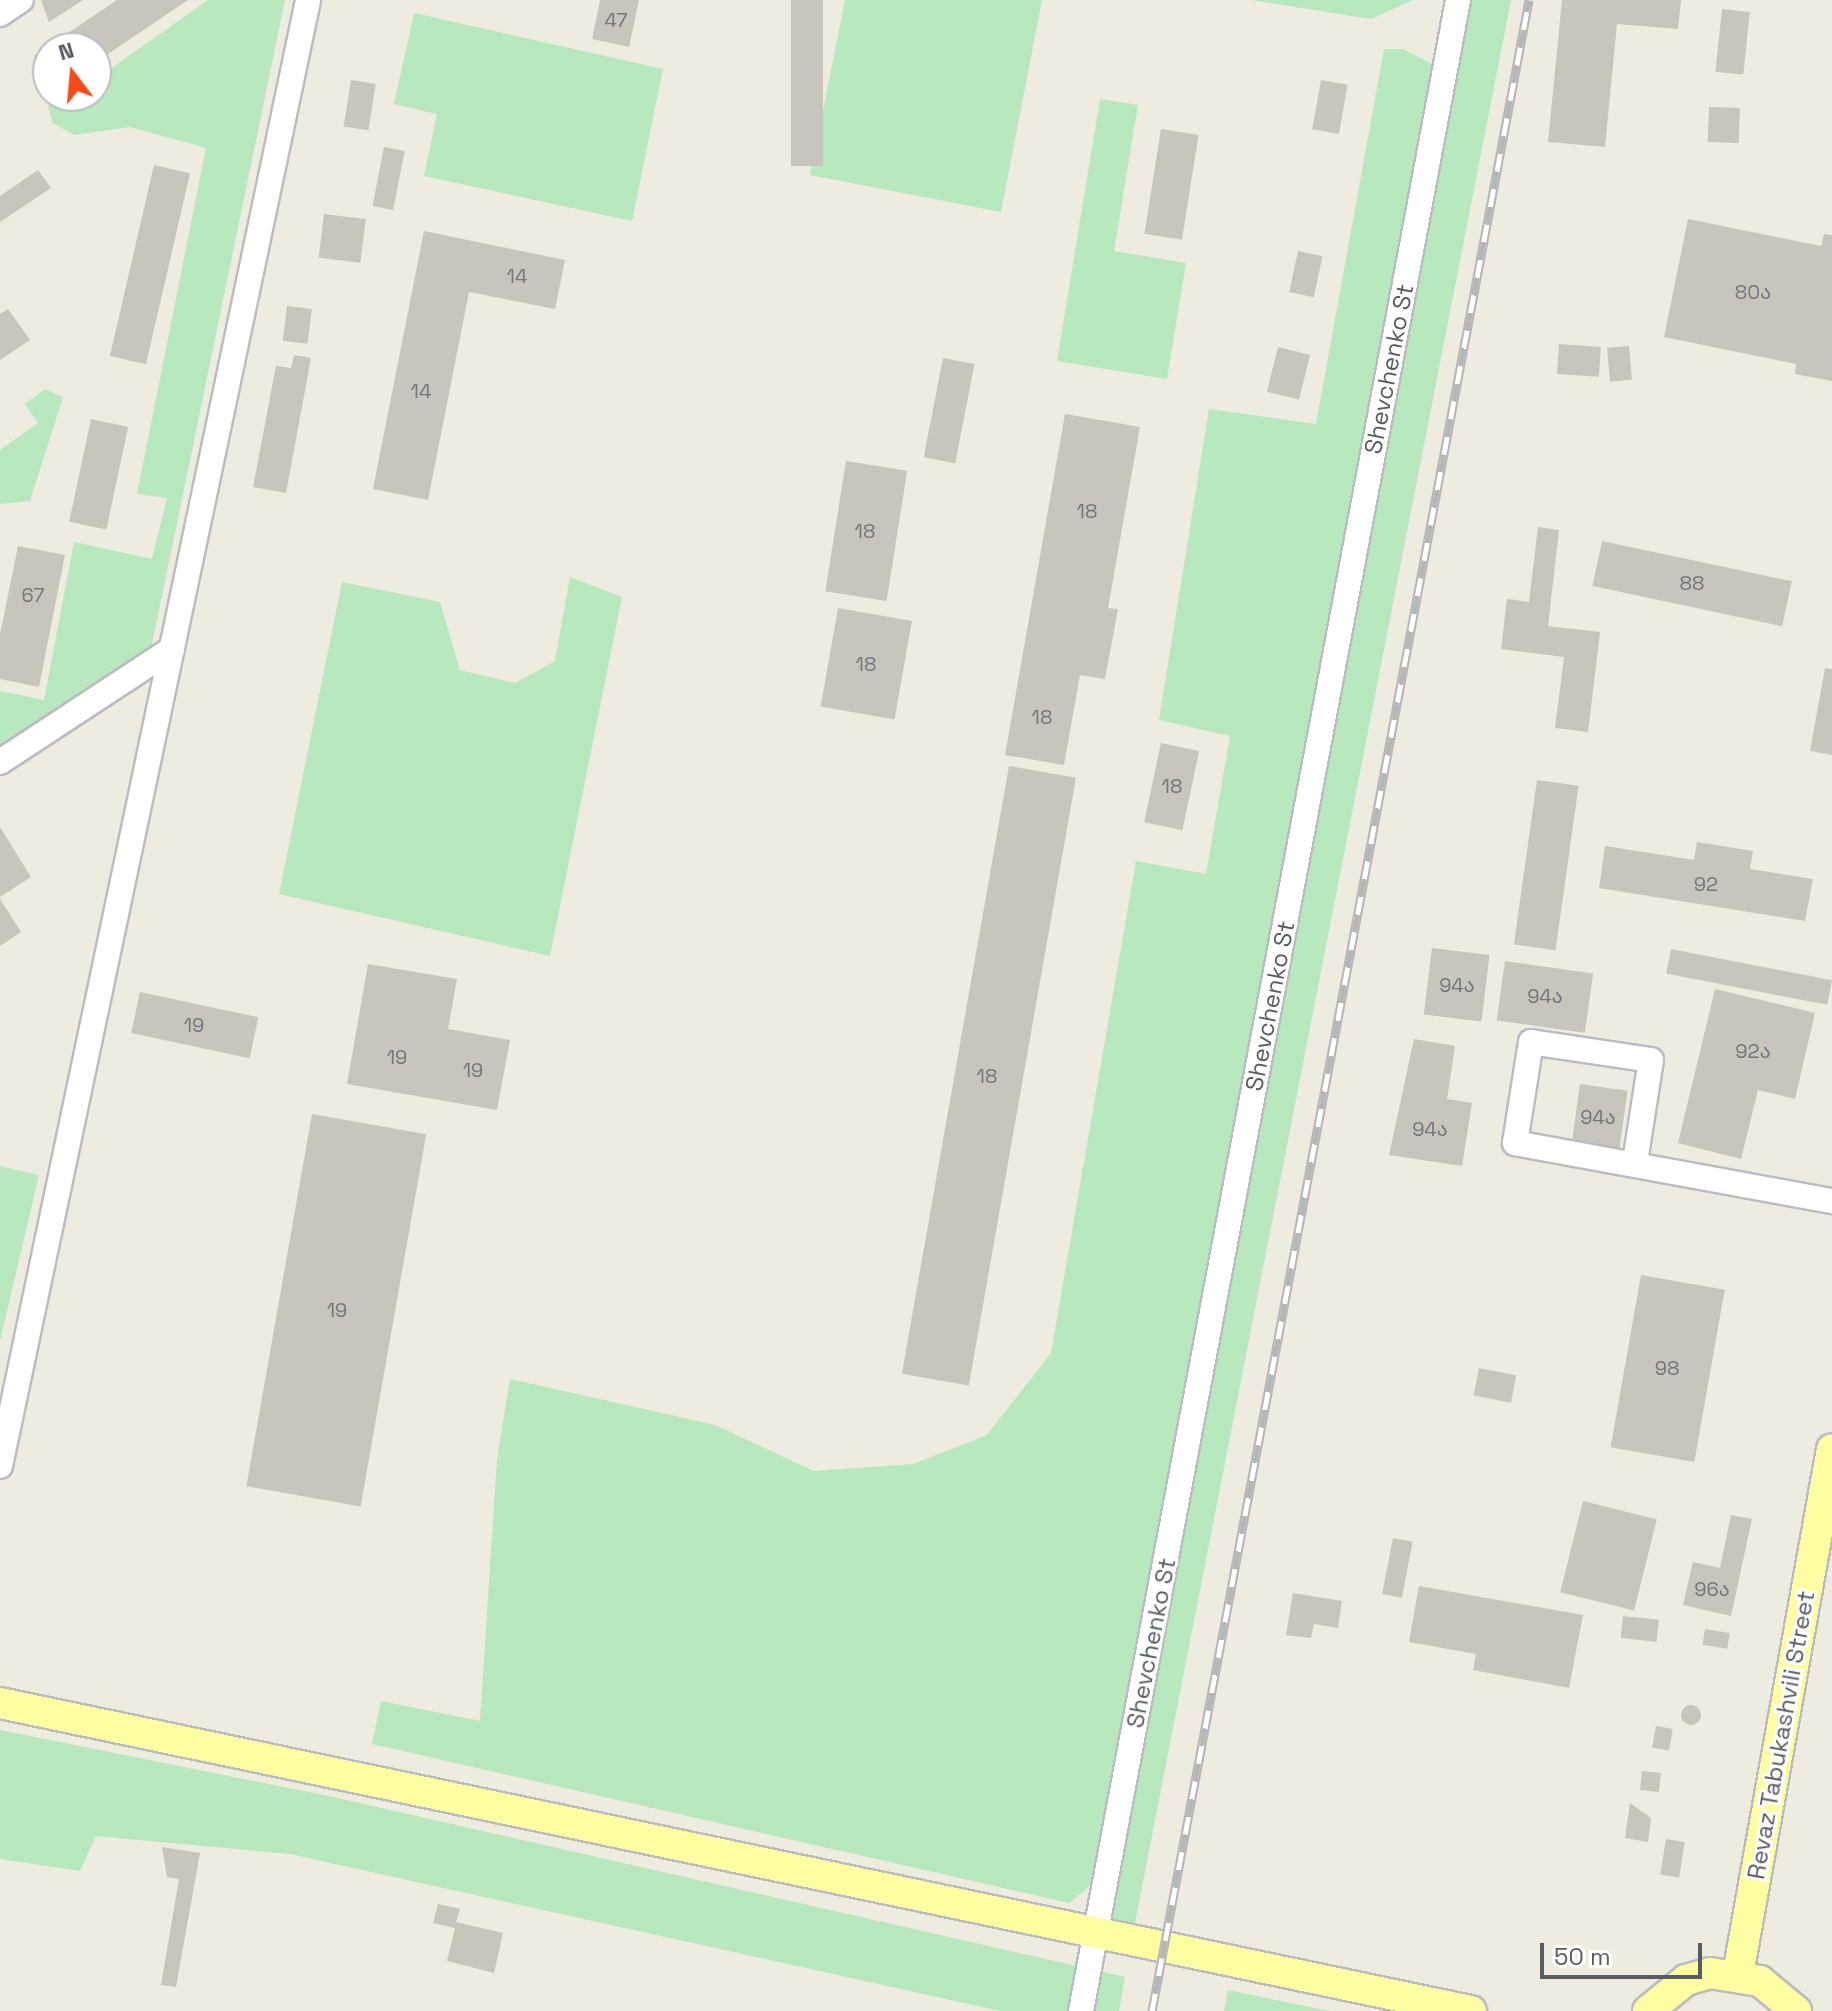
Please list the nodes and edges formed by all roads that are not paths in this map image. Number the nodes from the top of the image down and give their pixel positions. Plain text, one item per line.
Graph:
1 (21, 0) edge
2 (308, 0) edge
3 (1458, 0) edge
4 (0, 14) edge
5 (172, 649) junction
6 (0, 762) edge
7 (1635, 1162) junction
8 (1832, 1201) edge
9 (1832, 1449) edge
10 (0, 1466) edge
11 (0, 1703) edge
12 (1097, 1935) junction
13 (1738, 1974) junction
14 (1081, 2011) edge
15 (1471, 2011) edge
16 (1648, 2011) edge
17 (1796, 2011) edge

1 - 4 street
2 - 5 street
3 - 12 street, Shevchenko St
5 - 6 street
5 - 10 street
7 - 7 street
7 - 8 street
9 - 13 main road, Revaz Tabukashvili Street
11 - 12 main road
12 - 14 street, Shevchenko St
12 - 15 main road
13 - 16 main road
13 - 17 main road

